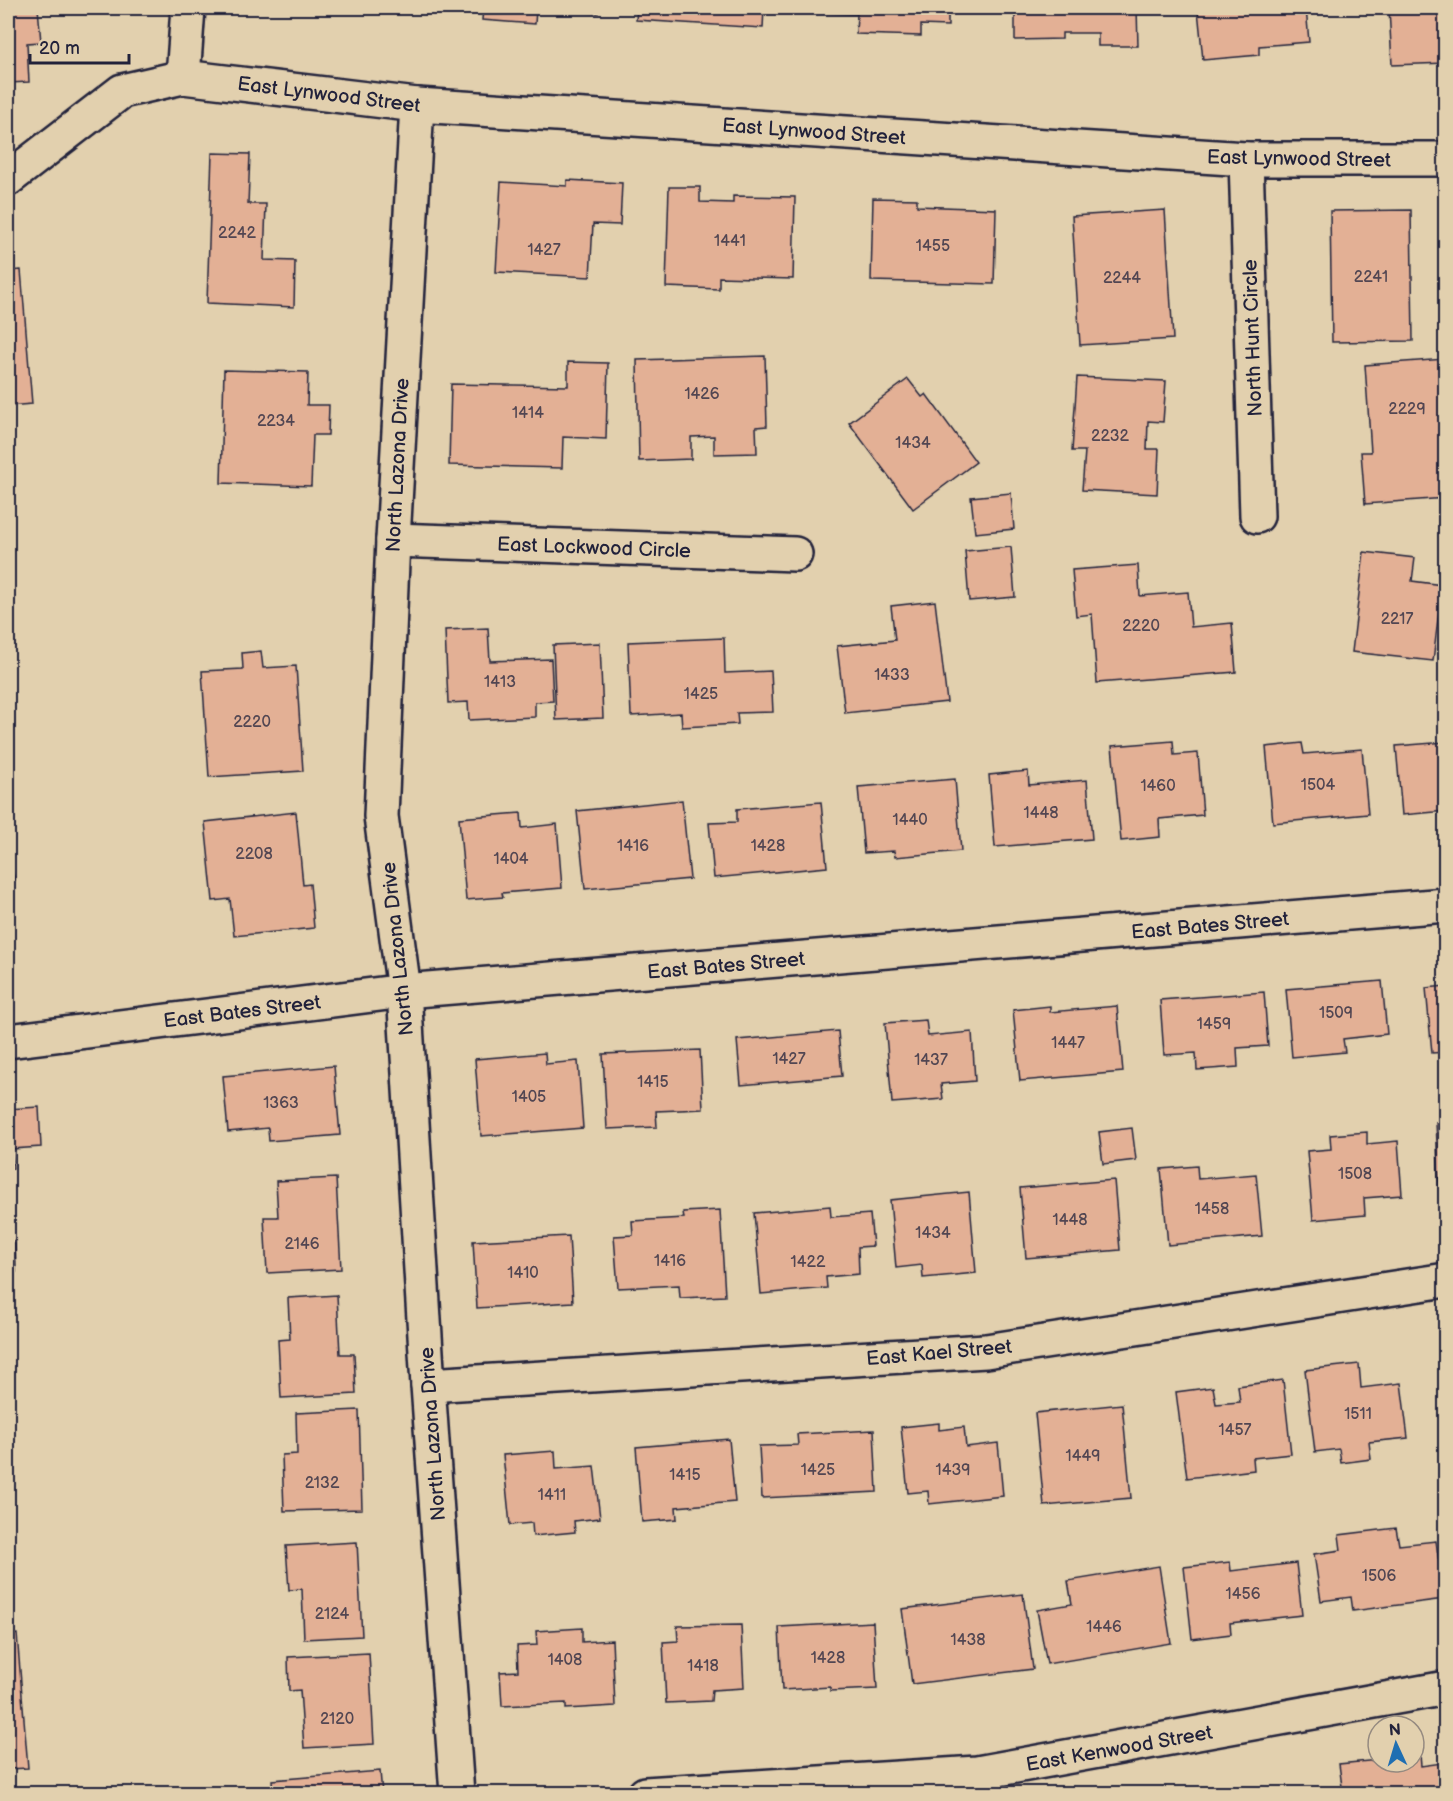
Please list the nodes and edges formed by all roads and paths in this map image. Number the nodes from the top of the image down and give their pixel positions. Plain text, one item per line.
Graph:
1 (188, 8) edge
2 (183, 77) junction
3 (417, 105) junction
4 (1246, 159) junction
5 (1446, 159) edge
6 (8, 179) edge
7 (1257, 516) dead end
8 (393, 540) junction
9 (795, 554) dead end
10 (1446, 905) edge
11 (404, 991) junction
12 (8, 1041) edge
13 (1446, 1280) edge
14 (428, 1385) junction
15 (1446, 1688) edge
16 (457, 1794) edge
17 (645, 1794) edge

1 - 2 street
2 - 3 street, East Lynwood Street
2 - 6 street, East Lynwood Street
3 - 4 street, East Lynwood Street
3 - 8 street, North Lazona Drive
4 - 5 street, East Lynwood Street
4 - 7 street, North Hunt Circle
8 - 9 street, East Lockwood Circle
8 - 11 street, North Lazona Drive
10 - 11 street, East Bates Street
11 - 12 street, East Bates Street
11 - 14 street, North Lazona Drive
13 - 14 street, East Kael Street
14 - 16 street, North Lazona Drive
15 - 17 street, East Kenwood Street

